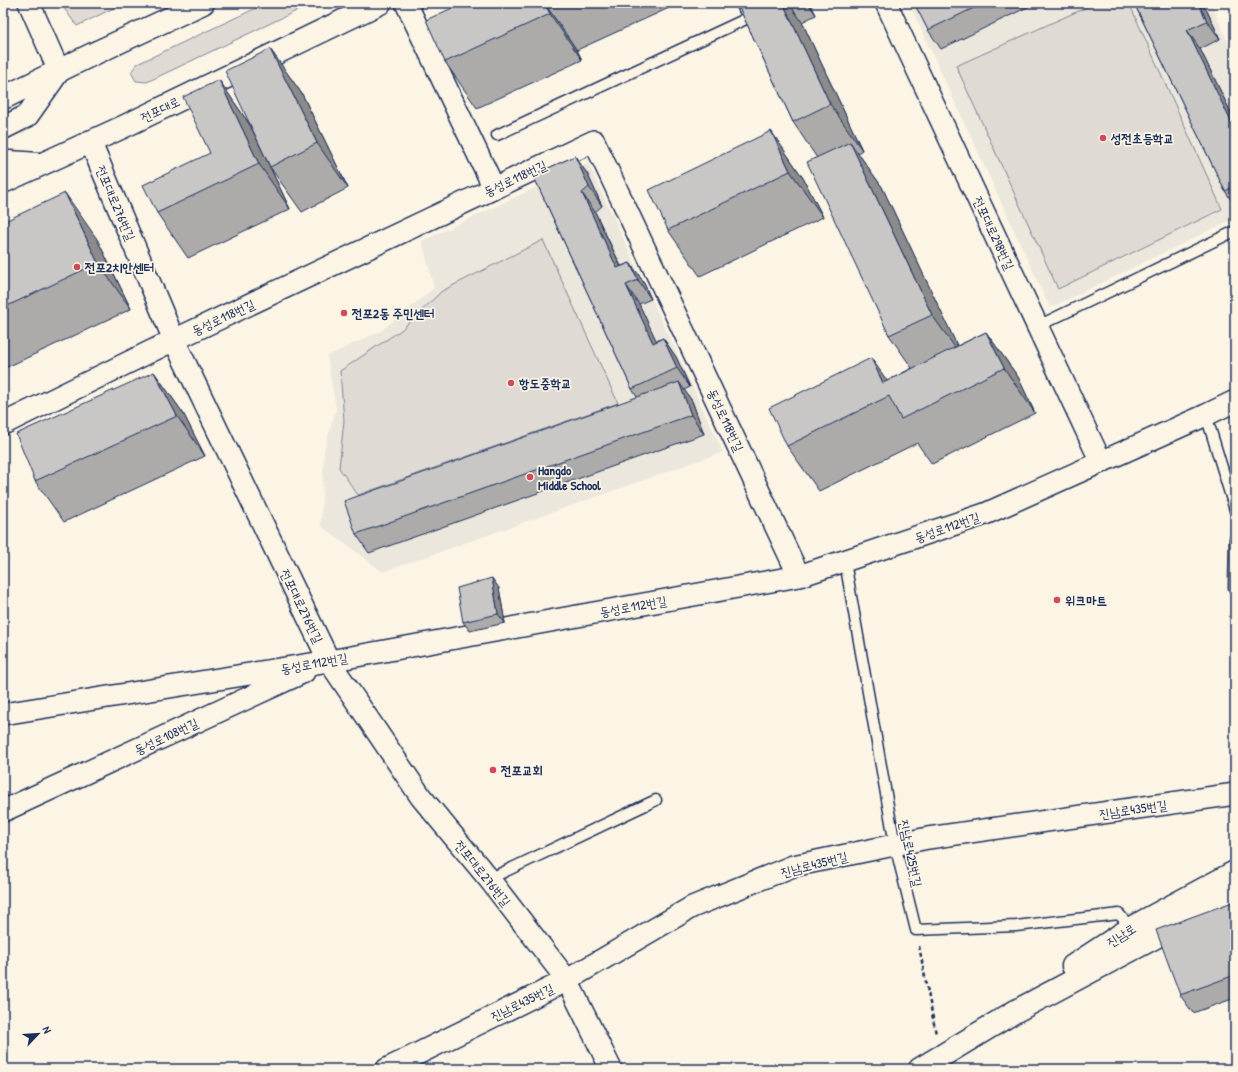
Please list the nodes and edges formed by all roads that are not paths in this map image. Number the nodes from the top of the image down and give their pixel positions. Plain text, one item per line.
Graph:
1 (29, 3) edge
2 (203, 3) edge
3 (380, 3) edge
4 (406, 3) edge
5 (741, 3) edge
6 (886, 3) edge
7 (59, 70) junction
8 (3, 98) edge
9 (3, 128) edge
10 (496, 135) dead end
11 (90, 141) junction
12 (40, 164) junction
13 (3, 165) edge
14 (3, 182) edge
15 (494, 188) junction
16 (1235, 231) edge
17 (1038, 326) junction
18 (174, 340) junction
19 (1235, 401) edge
20 (1206, 415) junction
21 (3, 424) edge
22 (1101, 462) junction
23 (1235, 510) edge
24 (1235, 539) edge
25 (845, 562) junction
26 (799, 576) junction
27 (1234, 588) edge
28 (328, 661) junction
29 (3, 714) edge
30 (1235, 794) edge
31 (656, 800) dead end
32 (3, 811) edge
33 (895, 845) junction
34 (1235, 872) edge
35 (489, 879) junction
36 (1235, 895) edge
37 (1131, 928) junction
38 (567, 980) junction
39 (1016, 1011) junction
40 (387, 1069) edge
41 (610, 1069) edge
42 (920, 1069) edge

1 - 7 street
2 - 7 main road
3 - 11 main road, 전포대로
4 - 15 street
5 - 10 lane
6 - 17 street, 전포대로298번길
7 - 8 main road
7 - 9 main road
11 - 12 main road, 전포대로
11 - 18 street, 전포대로276번길
12 - 13 main road
12 - 14 main road, 전포대로
15 - 18 street, 동성로118번길
15 - 26 street, 동성로118번길
16 - 17 lane
17 - 22 street, 전포대로298번길
18 - 21 street, 동성로118번길
18 - 28 street, 전포대로276번길
19 - 20 street, 동성로112번길
20 - 22 street, 동성로112번길
20 - 23 lane
22 - 25 street, 동성로112번길
24 - 27 lane
25 - 26 street, 동성로112번길
25 - 33 lane, 진남로425번길
26 - 28 street, 동성로112번길
28 - 29 street, 동성로112번길
28 - 32 street, 동성로108번길
28 - 35 street, 전포대로276번길
30 - 33 street, 진남로435번길
31 - 35 lane
33 - 37 lane, 진남로425번길
33 - 38 street, 진남로435번길
34 - 37 main road, 진남로
35 - 38 street, 전포대로276번길
36 - 39 main road, 진남로
37 - 39 main road, 진남로
38 - 40 street, 진남로435번길
38 - 41 street, 전포대로276번길
39 - 42 main road, 진남로

